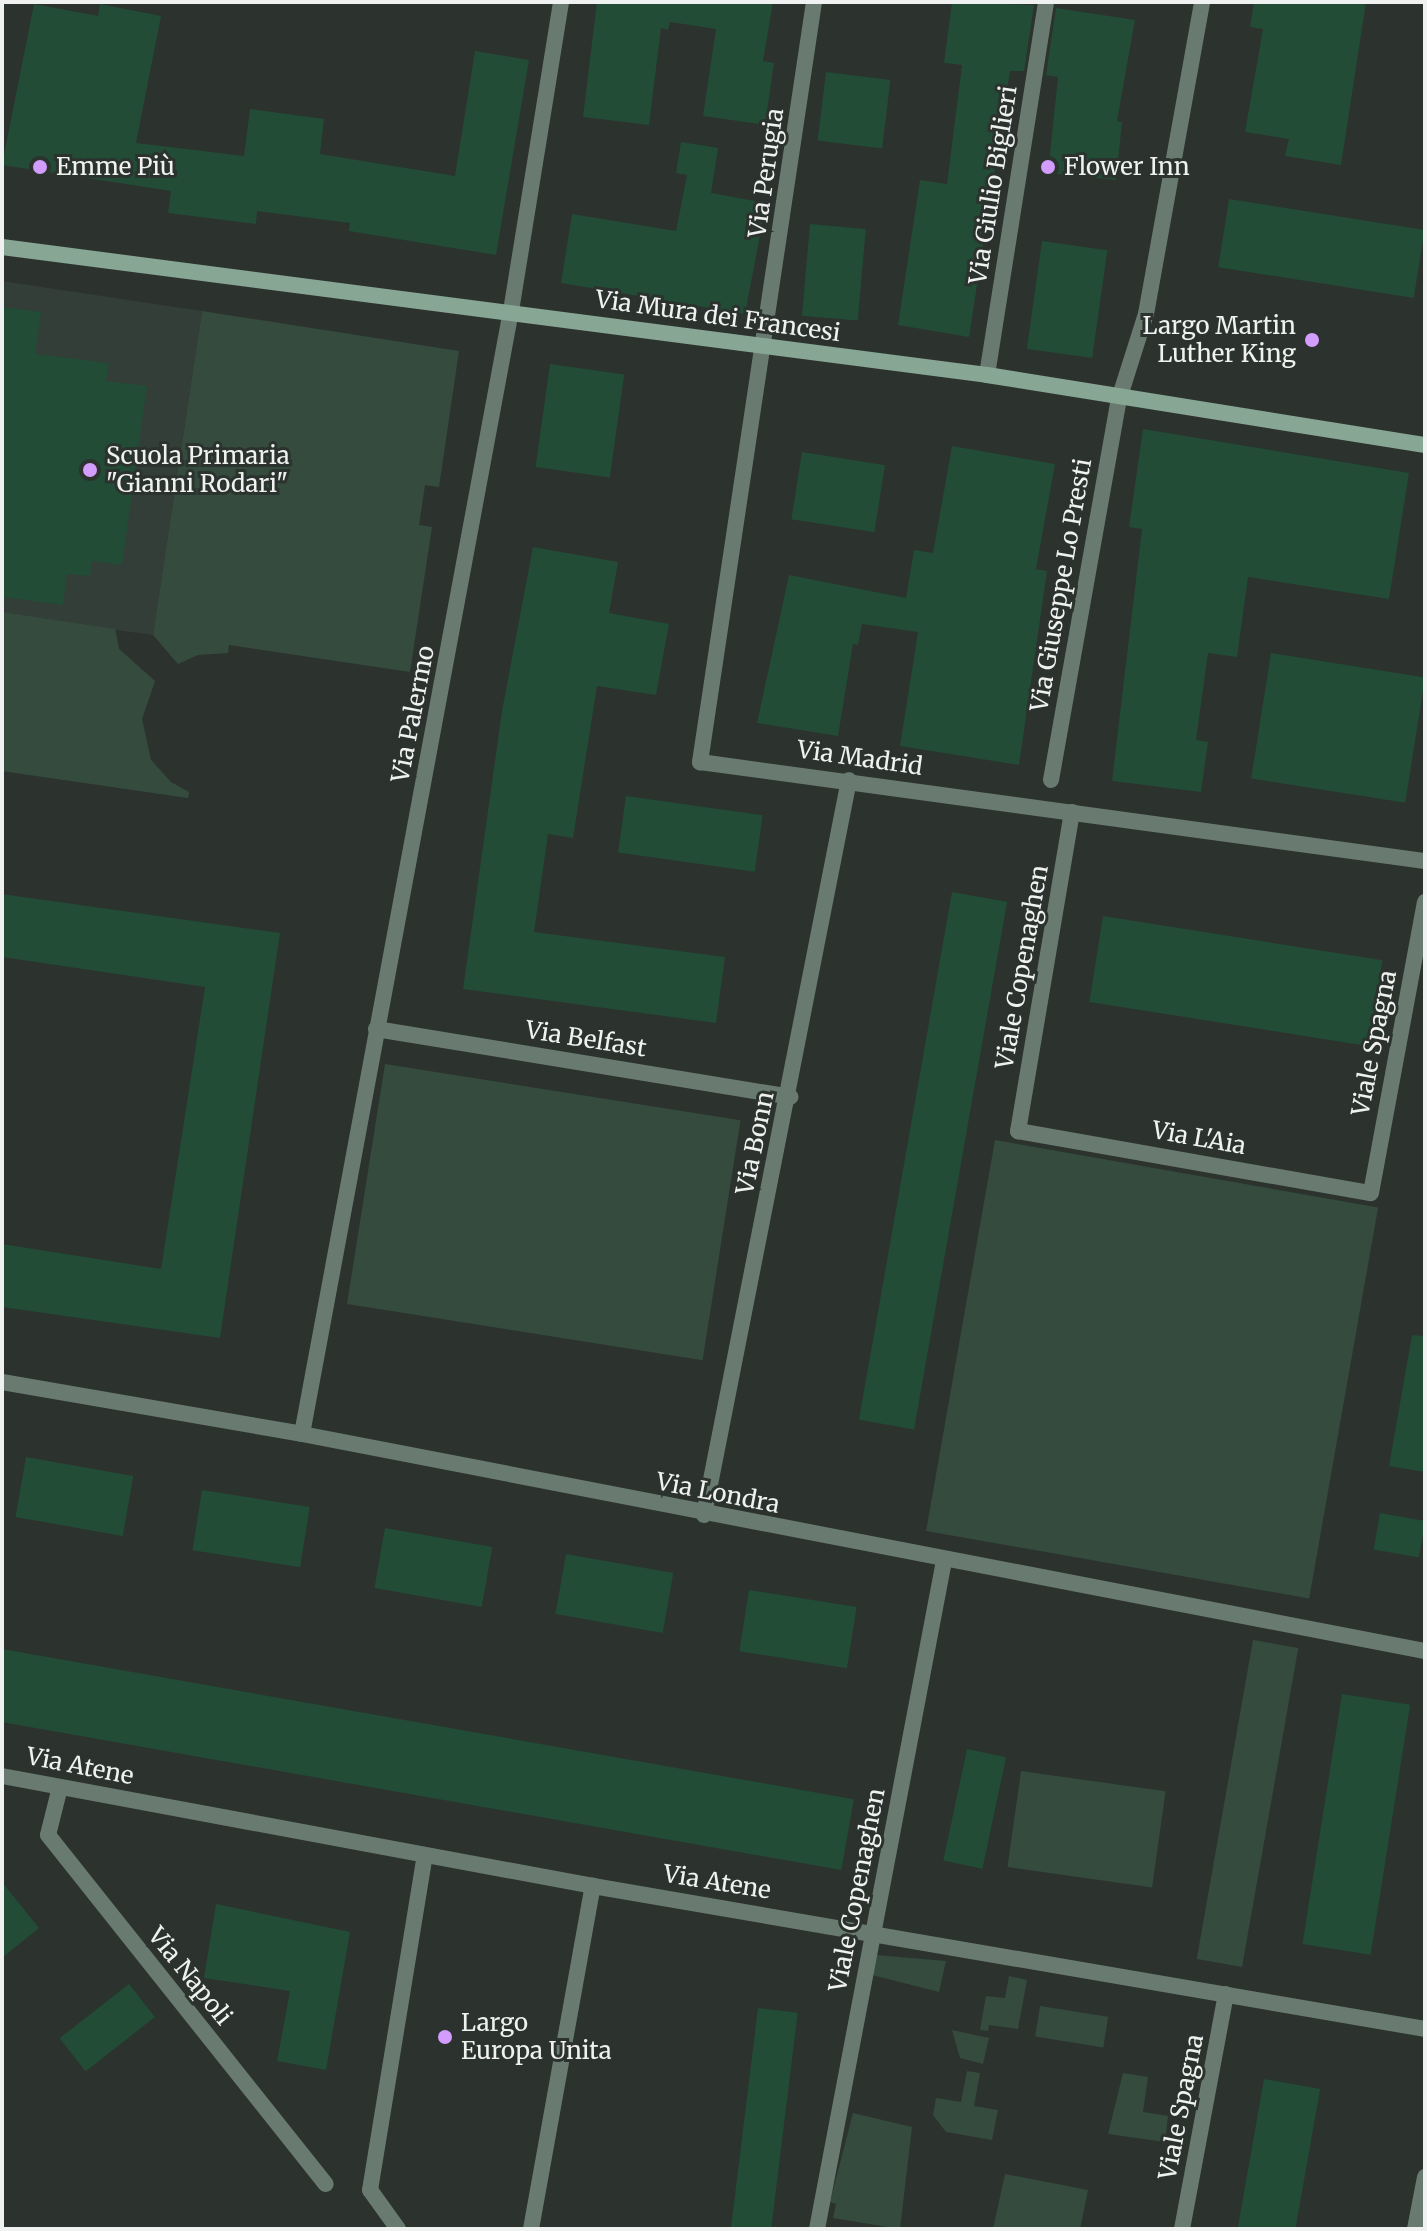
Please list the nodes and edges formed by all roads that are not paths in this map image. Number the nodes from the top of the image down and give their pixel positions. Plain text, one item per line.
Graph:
1 (561, 2) edge
2 (814, 2) edge
3 (1046, 2) edge
4 (1202, 2) edge
5 (2, 247) edge
6 (511, 311) junction
7 (765, 350) junction
8 (987, 375) junction
9 (1119, 399) junction
10 (1425, 445) edge
11 (849, 780) junction
12 (1051, 780) dead end
13 (1072, 812) junction
14 (1425, 861) edge
15 (1425, 902) edge
16 (376, 1029) junction
17 (790, 1097) junction
18 (1018, 1131) joint
19 (1371, 1193) joint
20 (2, 1382) edge
21 (302, 1434) junction
22 (704, 1515) junction
23 (944, 1561) junction
24 (1425, 1651) edge
25 (2, 1776) edge
26 (60, 1787) junction
27 (425, 1855) junction
28 (593, 1886) junction
29 (873, 1932) junction
30 (1226, 1994) junction
31 (1425, 2029) edge
32 (1425, 2177) edge
33 (326, 2184) dead end
34 (398, 2229) edge
35 (531, 2229) edge
36 (817, 2229) edge
37 (1182, 2229) edge
38 (1415, 2229) edge

1 - 6 street, Via Palermo
2 - 7 street, Via Perugia
3 - 8 street, Via Giulio Biglieri
4 - 9 street, Via Giuseppe Lo Presti
5 - 6 street, Via Mura dei Francesi
6 - 7 street, Via Mura dei Francesi
6 - 16 street, Via Palermo
7 - 8 street, Via Mura dei Francesi
7 - 11 street, Via Madrid
8 - 9 street, Via Mura dei Francesi
9 - 10 street, Via Mura dei Francesi
9 - 12 street, Via Giuseppe Lo Presti
11 - 13 street, Via Madrid
11 - 17 street, Via Bonn
13 - 14 street, Via Madrid
13 - 18 street, Viale Copenaghen
15 - 19 street, Viale Spagna
16 - 17 street, Via Belfast
16 - 21 street, Via Palermo
17 - 22 street, Via Bonn
18 - 19 street, Via L'Aia
20 - 21 street, Via Londra
21 - 22 street, Via Londra
22 - 23 street, Via Londra
23 - 24 street, Via Londra
23 - 29 street, Viale Copenaghen
25 - 26 street, Via Atene
26 - 27 street, Via Atene
26 - 33 street, Via Napoli
27 - 28 street, Via Atene
27 - 34 street
28 - 29 street, Via Atene
28 - 35 street
29 - 30 street, Via Atene
29 - 36 street, Viale Copenaghen
30 - 31 street, Via Atene
30 - 37 street, Viale Spagna
32 - 38 street

